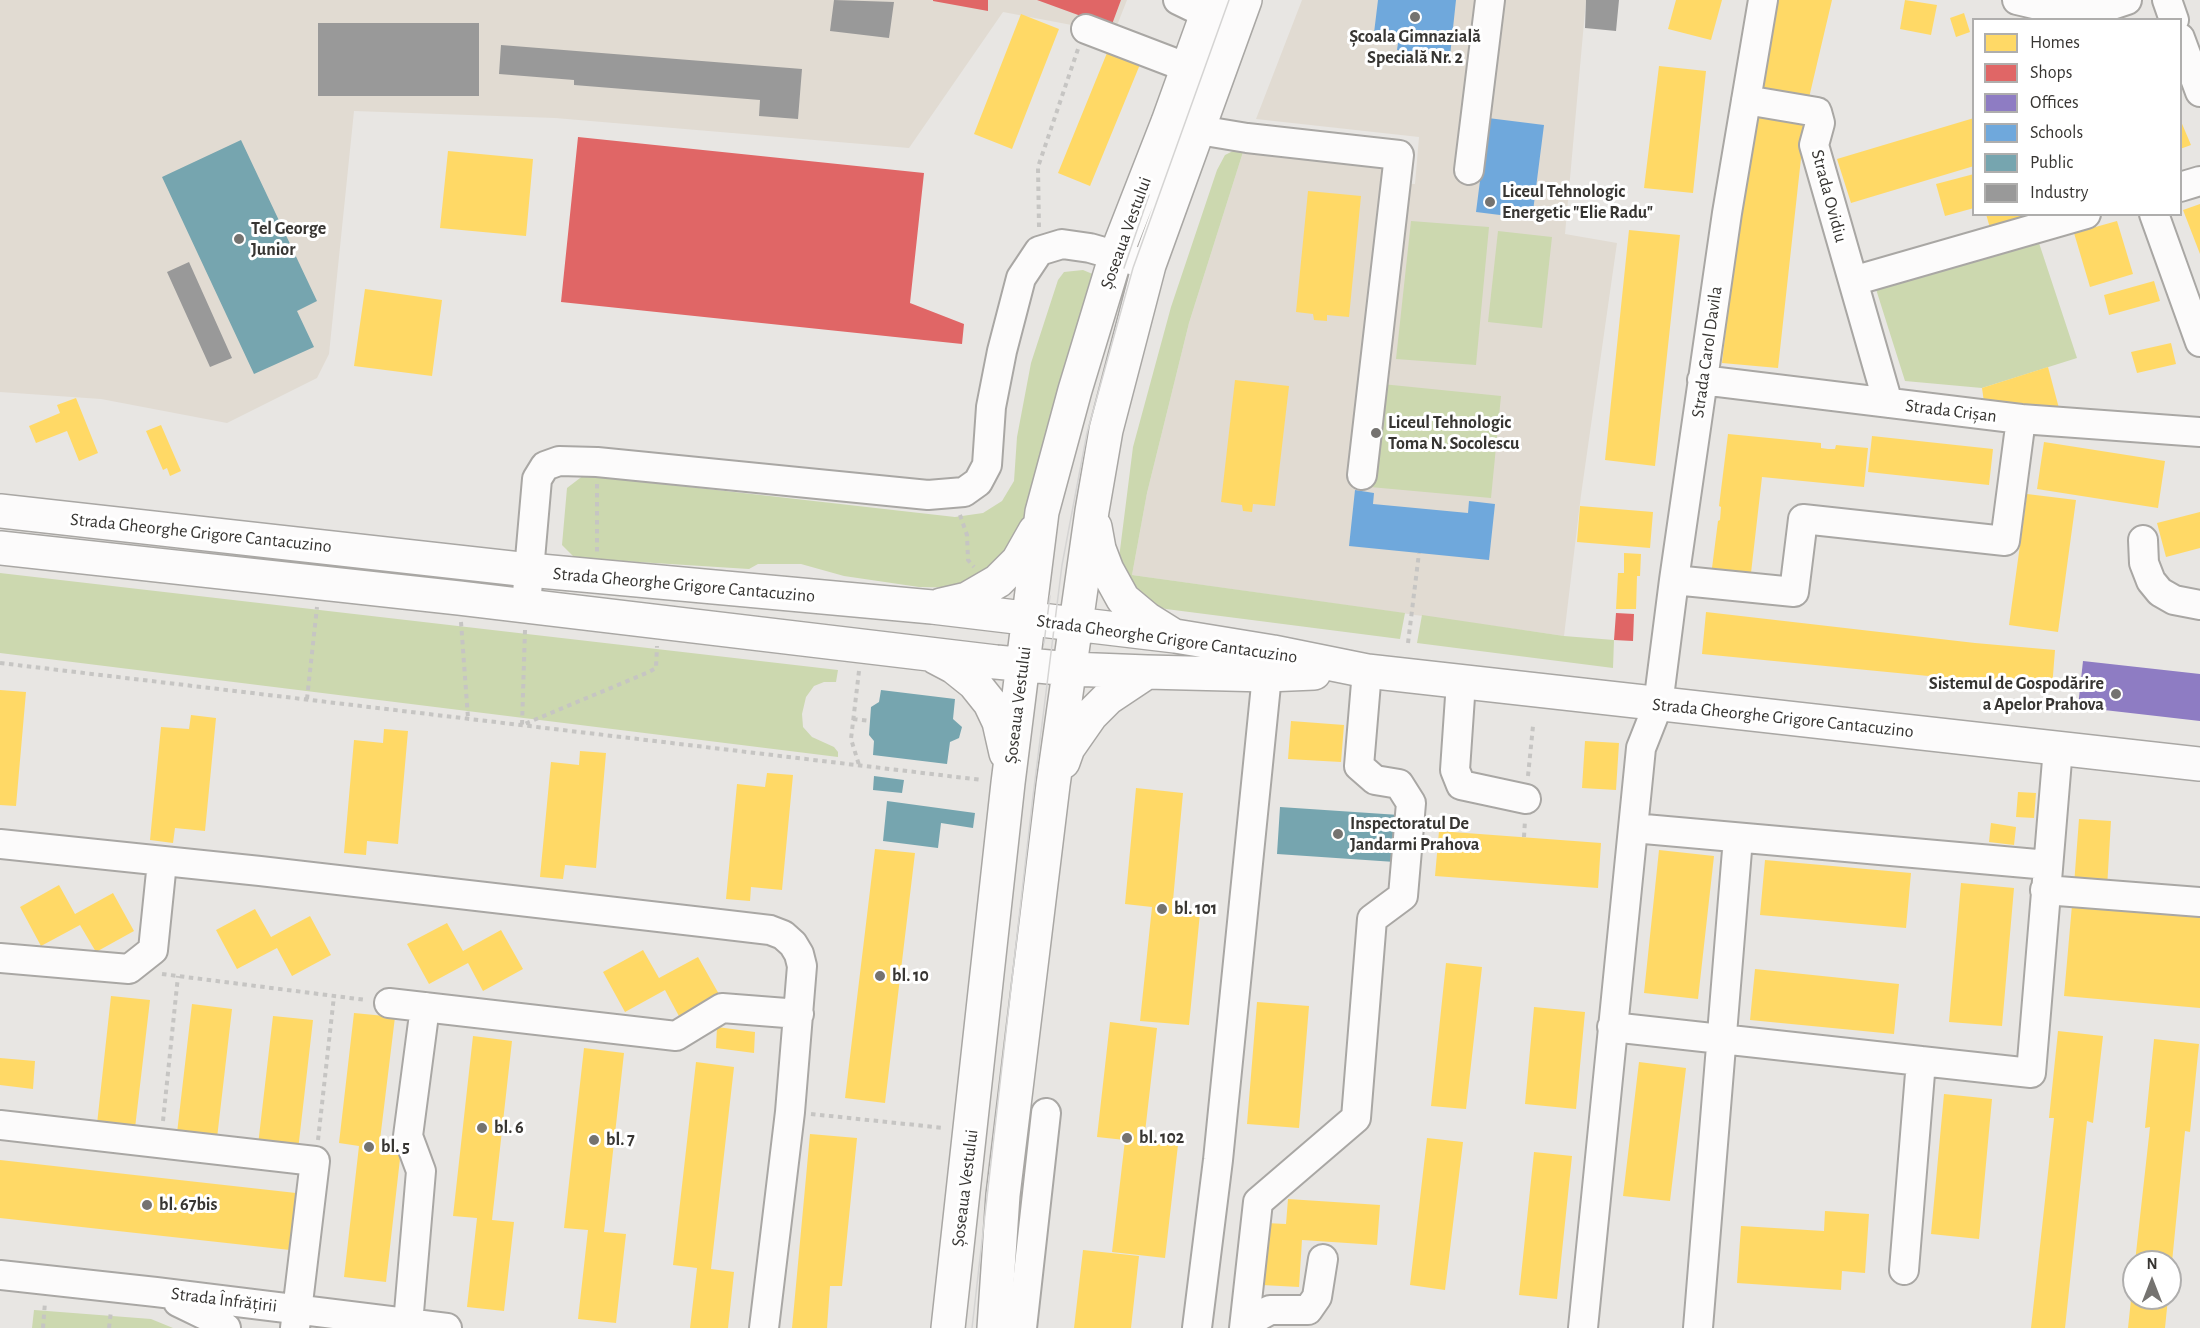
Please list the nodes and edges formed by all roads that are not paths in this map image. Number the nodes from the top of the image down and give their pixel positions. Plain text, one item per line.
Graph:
1 (1178, 0) edge
2 (1245, 0) edge
3 (1490, 0) edge
4 (1763, 0) edge
5 (2017, 0) edge
6 (2127, 0) edge
7 (2167, 0) edge
8 (1210, 7) edge
9 (2079, 11) edge
10 (2173, 18) edge
11 (1086, 29) road end
12 (2182, 41) edge
13 (1188, 68) junction
14 (2200, 92) edge
15 (1746, 100) junction
16 (1183, 126) junction
17 (1469, 170) dead end
18 (2200, 181) edge
19 (2182, 187) edge
20 (2079, 216) edge
21 (2155, 216) edge
22 (1116, 255) junction
23 (1149, 265) junction
24 (1853, 281) junction
25 (2200, 342) edge
26 (1702, 380) junction
27 (1888, 403) junction
28 (2021, 419) junction
29 (2200, 432) edge
30 (1362, 475) dead end
31 (0, 511) edge
32 (1092, 511) junction
33 (1042, 512) junction
34 (2143, 540) dead end
35 (0, 548) edge
36 (529, 570) junction
37 (1674, 580) junction
38 (526, 605) junction
39 (2200, 605) edge
40 (932, 607) junction
41 (1028, 619) junction
42 (1076, 625) junction
43 (1175, 636) junction
44 (931, 655) junction
45 (1022, 664) junction
46 (1070, 669) junction
47 (1367, 671) junction
48 (1147, 672) junction
49 (1267, 675) junction
50 (1461, 682) junction
51 (1658, 705) junction
52 (2058, 748) junction
53 (2200, 764) edge
54 (1009, 781) junction
55 (1053, 785) junction
56 (1526, 799) dead end
57 (1633, 828) junction
58 (1738, 838) junction
59 (0, 844) edge
60 (162, 862) junction
61 (2046, 878) junction
62 (2200, 902) edge
63 (0, 958) edge
64 (389, 1003) road end
65 (425, 1007) junction
66 (799, 1014) junction
67 (1612, 1027) junction
68 (1722, 1041) junction
69 (1921, 1061) junction
70 (1046, 1113) dead end
71 (0, 1125) edge
72 (1323, 1259) dead end
73 (1904, 1270) dead end
74 (0, 1275) edge
75 (156, 1292) junction
76 (296, 1319) edge
77 (408, 1324) junction
78 (1245, 1326) edge
79 (226, 1328) edge
80 (447, 1328) edge
81 (764, 1328) edge
82 (948, 1328) edge
83 (994, 1328) edge
84 (1022, 1328) edge
85 (1197, 1328) edge
86 (1583, 1328) edge
87 (1698, 1328) edge

1 - 8 street
2 - 16 main road, Șoseaua Vestului
3 - 17 street
4 - 15 street, Strada Carol Davila
5 - 9 street
6 - 9 street
7 - 10 street
8 - 13 main road, Șoseaua Vestului
11 - 13 street
12 - 14 street
13 - 16 main road, Șoseaua Vestului
15 - 24 street, Strada Ovidiu
15 - 26 street, Strada Carol Davila
16 - 22 main road, Șoseaua Vestului
16 - 23 main road, Șoseaua Vestului
16 - 30 street
18 - 19 street
20 - 24 street
21 - 25 street
22 - 23 street
22 - 33 main road, Șoseaua Vestului
22 - 36 street
23 - 32 main road, Șoseaua Vestului
24 - 27 street, Strada Ovidiu
26 - 27 street, Strada Crișan
26 - 37 street, Strada Carol Davila
27 - 28 street, Strada Crișan
28 - 29 street, Strada Crișan
28 - 37 street
31 - 36 main road, Strada Gheorghe Grigore Cantacuzino
32 - 42 main road, Șoseaua Vestului
32 - 43 main road
33 - 40 main road
33 - 41 main road, Șoseaua Vestului
34 - 39 street
35 - 38 main road, Strada Gheorghe Grigore Cantacuzino
36 - 38 street
36 - 40 main road, Strada Gheorghe Grigore Cantacuzino
37 - 51 street, Strada Carol Davila
38 - 44 main road, Strada Gheorghe Grigore Cantacuzino
40 - 41 main road, Strada Gheorghe Grigore Cantacuzino
41 - 42 main road, Strada Gheorghe Grigore Cantacuzino
41 - 45 main road, Șoseaua Vestului
42 - 43 main road, Strada Gheorghe Grigore Cantacuzino
42 - 46 main road, Șoseaua Vestului
43 - 47 main road, Strada Gheorghe Grigore Cantacuzino
44 - 45 main road, Strada Gheorghe Grigore Cantacuzino
44 - 54 main road
45 - 46 main road, Strada Gheorghe Grigore Cantacuzino
45 - 54 main road, Șoseaua Vestului
46 - 48 main road, Strada Gheorghe Grigore Cantacuzino
46 - 55 main road, Șoseaua Vestului
47 - 49 main road, Strada Gheorghe Grigore Cantacuzino
47 - 50 main road, Strada Gheorghe Grigore Cantacuzino
47 - 78 street
48 - 49 main road, Strada Gheorghe Grigore Cantacuzino
48 - 55 main road
49 - 85 street
50 - 51 main road, Strada Gheorghe Grigore Cantacuzino
50 - 56 street
51 - 52 main road, Strada Gheorghe Grigore Cantacuzino
51 - 57 street, Strada Carol Davila
52 - 53 main road, Strada Gheorghe Grigore Cantacuzino
52 - 61 street
54 - 82 main road, Șoseaua Vestului
55 - 83 main road, Șoseaua Vestului
57 - 58 street
57 - 67 street, Strada Carol Davila
58 - 61 street
58 - 68 street
59 - 60 street
60 - 63 street
60 - 66 street
61 - 62 street
61 - 69 street
64 - 65 street
65 - 66 street
65 - 77 street
66 - 81 street
67 - 68 street
67 - 86 street, Strada Carol Davila
68 - 69 street
68 - 87 street
69 - 73 street
70 - 84 street
71 - 76 street
72 - 78 street
74 - 75 street, Strada Înfrățirii
75 - 76 street, Strada Înfrățirii
75 - 79 street
76 - 77 street, Strada Înfrățirii
77 - 80 street, Strada Înfrățirii

